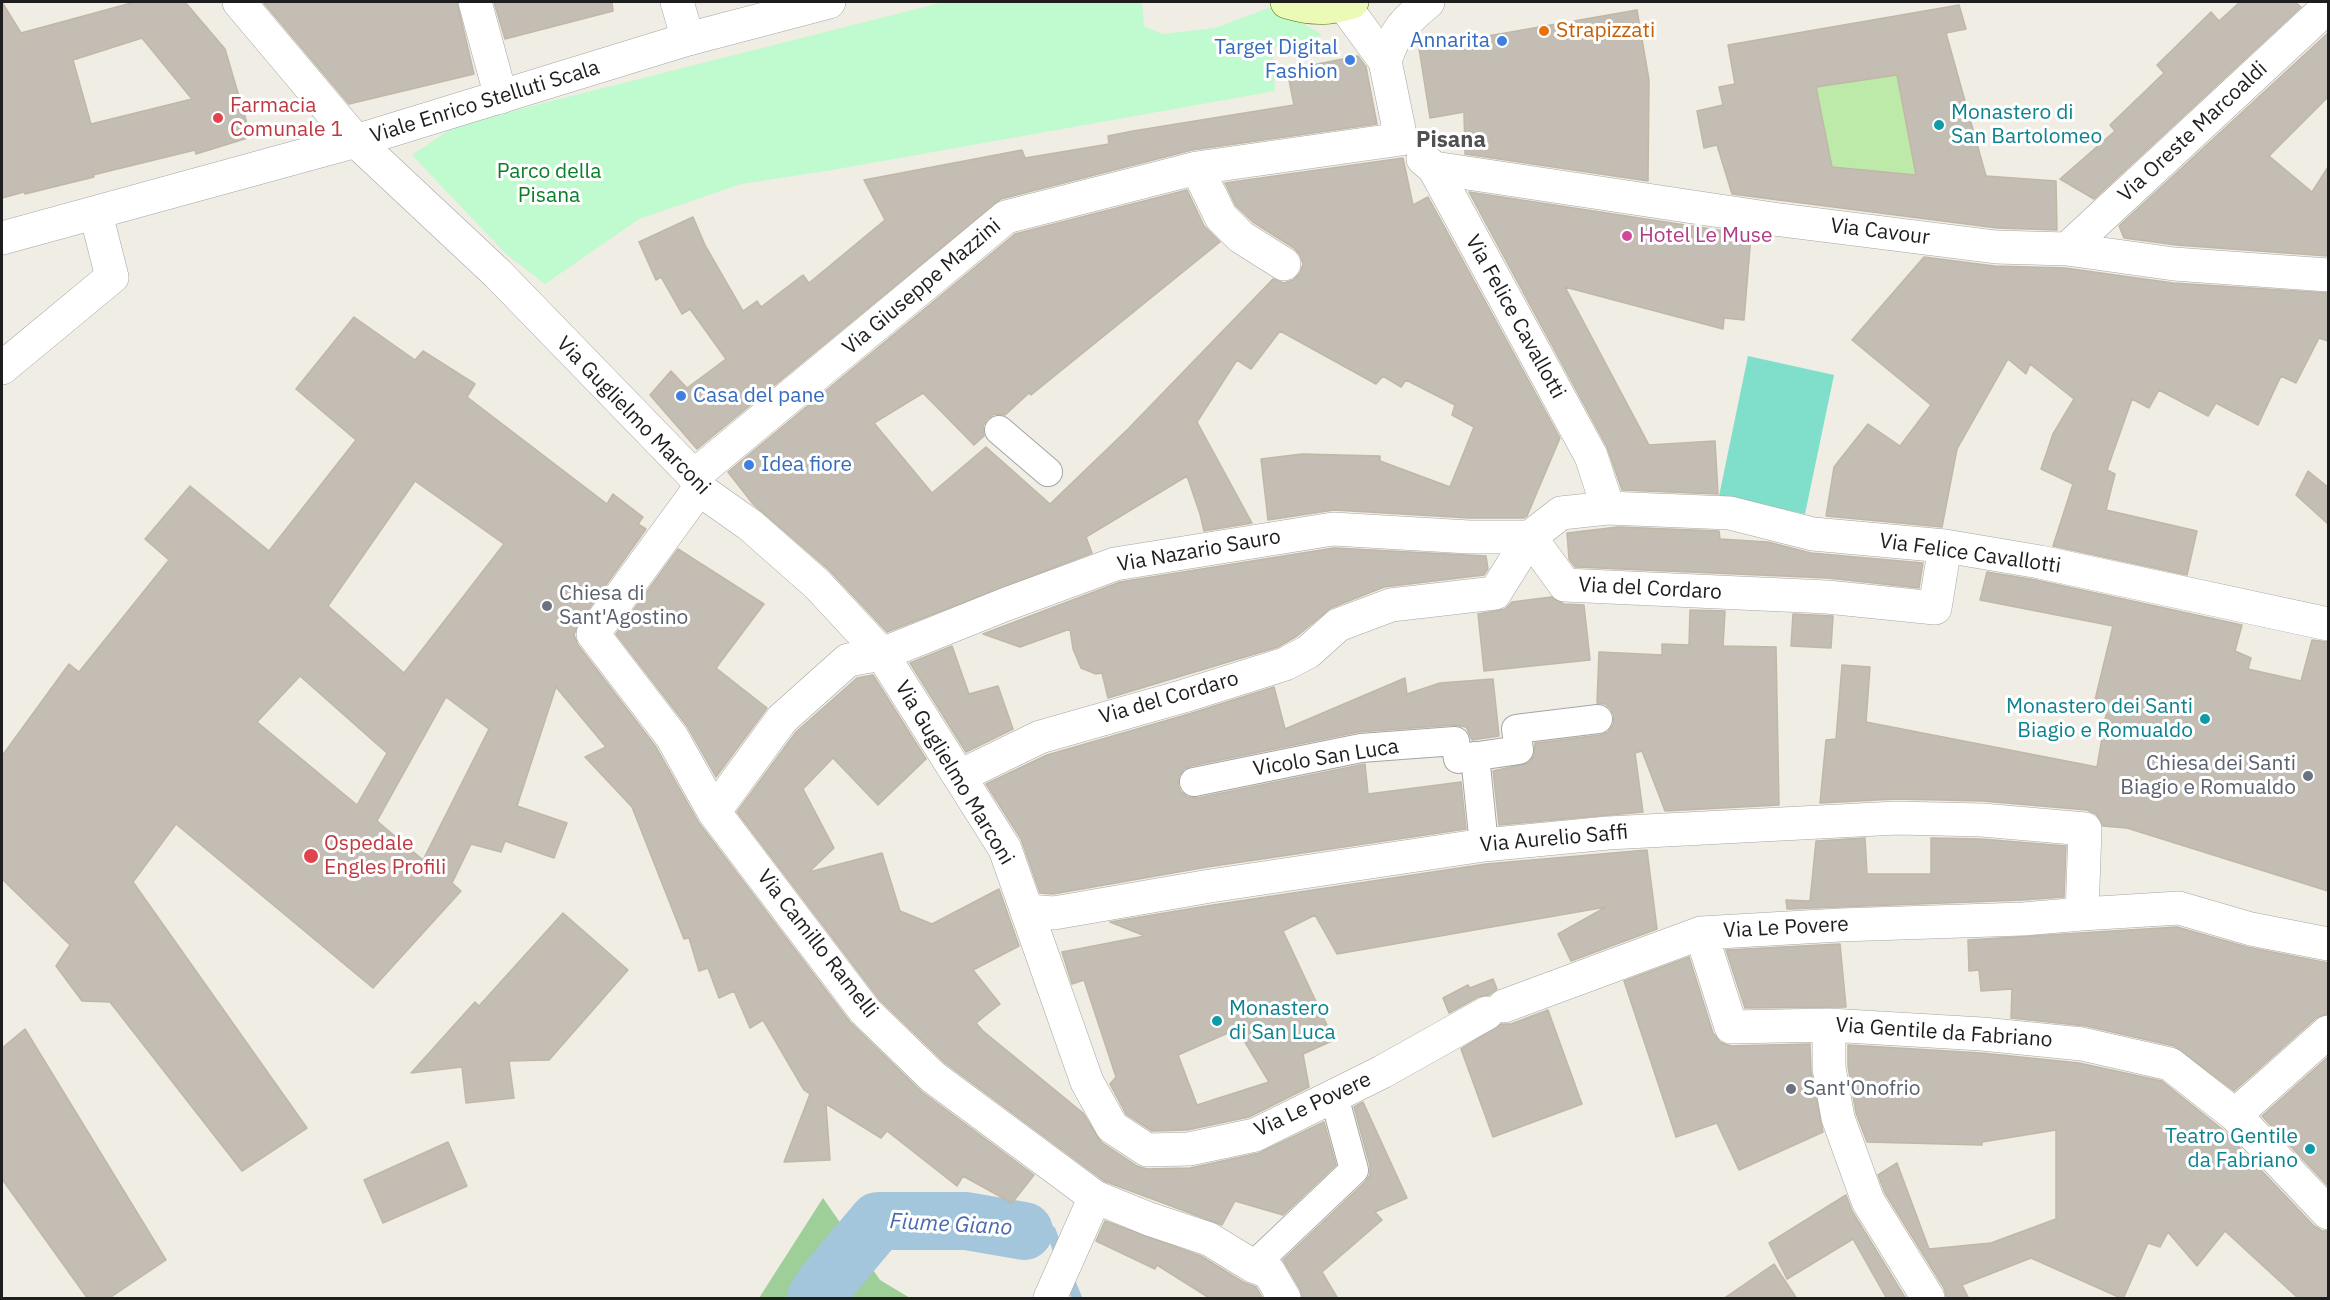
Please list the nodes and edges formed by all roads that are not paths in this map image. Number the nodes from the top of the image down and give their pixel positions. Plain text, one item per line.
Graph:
1 (239, 2) edge
2 (475, 2) edge
3 (677, 2) edge
4 (826, 2) edge
5 (1287, 2) edge
6 (1428, 2) edge
7 (1348, 3) edge
8 (2318, 13) edge
9 (688, 39) junction
10 (1385, 61) junction
11 (501, 98) junction
12 (1401, 139) junction
13 (356, 141) junction
14 (1197, 168) junction
15 (1434, 168) junction
16 (96, 214) junction
17 (2, 238) edge
18 (2067, 249) junction
19 (1284, 264) dead end
20 (2328, 275) edge
21 (2, 368) edge
22 (999, 430) dead end
23 (1048, 472) dead end
24 (696, 483) junction
25 (1608, 508) junction
26 (1530, 537) junction
27 (1945, 546) junction
28 (2328, 624) edge
29 (882, 654) junction
30 (1598, 719) dead end
31 (1475, 756) junction
32 (960, 776) junction
33 (1194, 782) dead end
34 (714, 812) junction
35 (1484, 845) junction
36 (1028, 911) junction
37 (2082, 914) junction
38 (1701, 933) junction
39 (2328, 945) edge
40 (1829, 1025) junction
41 (2328, 1032) edge
42 (1334, 1096) junction
43 (2235, 1115) junction
44 (1095, 1197) junction
45 (2328, 1213) edge
46 (1253, 1266) junction
47 (1050, 1299) edge
48 (1284, 1299) edge
49 (1928, 1299) edge

1 - 13 street, Via Guglielmo Marconi
2 - 11 street
3 - 9 street
4 - 9 street, Viale Enrico Stelluti Scala
5 - 7 main road
6 - 10 street
7 - 10 street
8 - 18 street, Via Oreste Marcoaldi
9 - 11 street, Viale Enrico Stelluti Scala
10 - 12 street
11 - 13 street, Viale Enrico Stelluti Scala
12 - 14 street, Via Giuseppe Mazzini
12 - 15 street, Via Felice Cavallotti
13 - 16 street, Viale Enrico Stelluti Scala
13 - 24 street, Via Guglielmo Marconi
14 - 19 street
14 - 24 street, Via Giuseppe Mazzini
15 - 18 street, Via Cavour
15 - 25 street, Via Felice Cavallotti
16 - 17 street, Viale Enrico Stelluti Scala
16 - 21 street
18 - 20 street, Via Cavour
22 - 23 street
24 - 29 street, Via Guglielmo Marconi
24 - 34 street, Via Camillo Ramelli
25 - 26 street, Via Felice Cavallotti
25 - 27 street, Via Felice Cavallotti
26 - 27 street, Via del Cordaro
26 - 29 street, Via Nazario Sauro
26 - 32 street, Via del Cordaro
27 - 28 street, Via Felice Cavallotti
29 - 32 street, Via Guglielmo Marconi
29 - 34 street, Via Nazario Sauro
30 - 31 street
31 - 33 street, Vicolo San Luca
31 - 35 street
32 - 36 street, Via Guglielmo Marconi
34 - 44 street, Via Camillo Ramelli
35 - 36 street, Via Aurelio Saffi
35 - 37 street, Via Aurelio Saffi
36 - 42 street, Via Le Povere
37 - 38 street, Via Le Povere
37 - 39 street, Via Le Povere
38 - 40 street, Via Gentile da Fabriano
38 - 42 street, Via Le Povere
40 - 43 street, Via Gentile da Fabriano
40 - 49 street
41 - 43 street
42 - 46 street
43 - 45 street, Via Gentile da Fabriano
44 - 46 street, Via Camillo Ramelli
44 - 47 street
46 - 48 street, Via Camillo Ramelli

